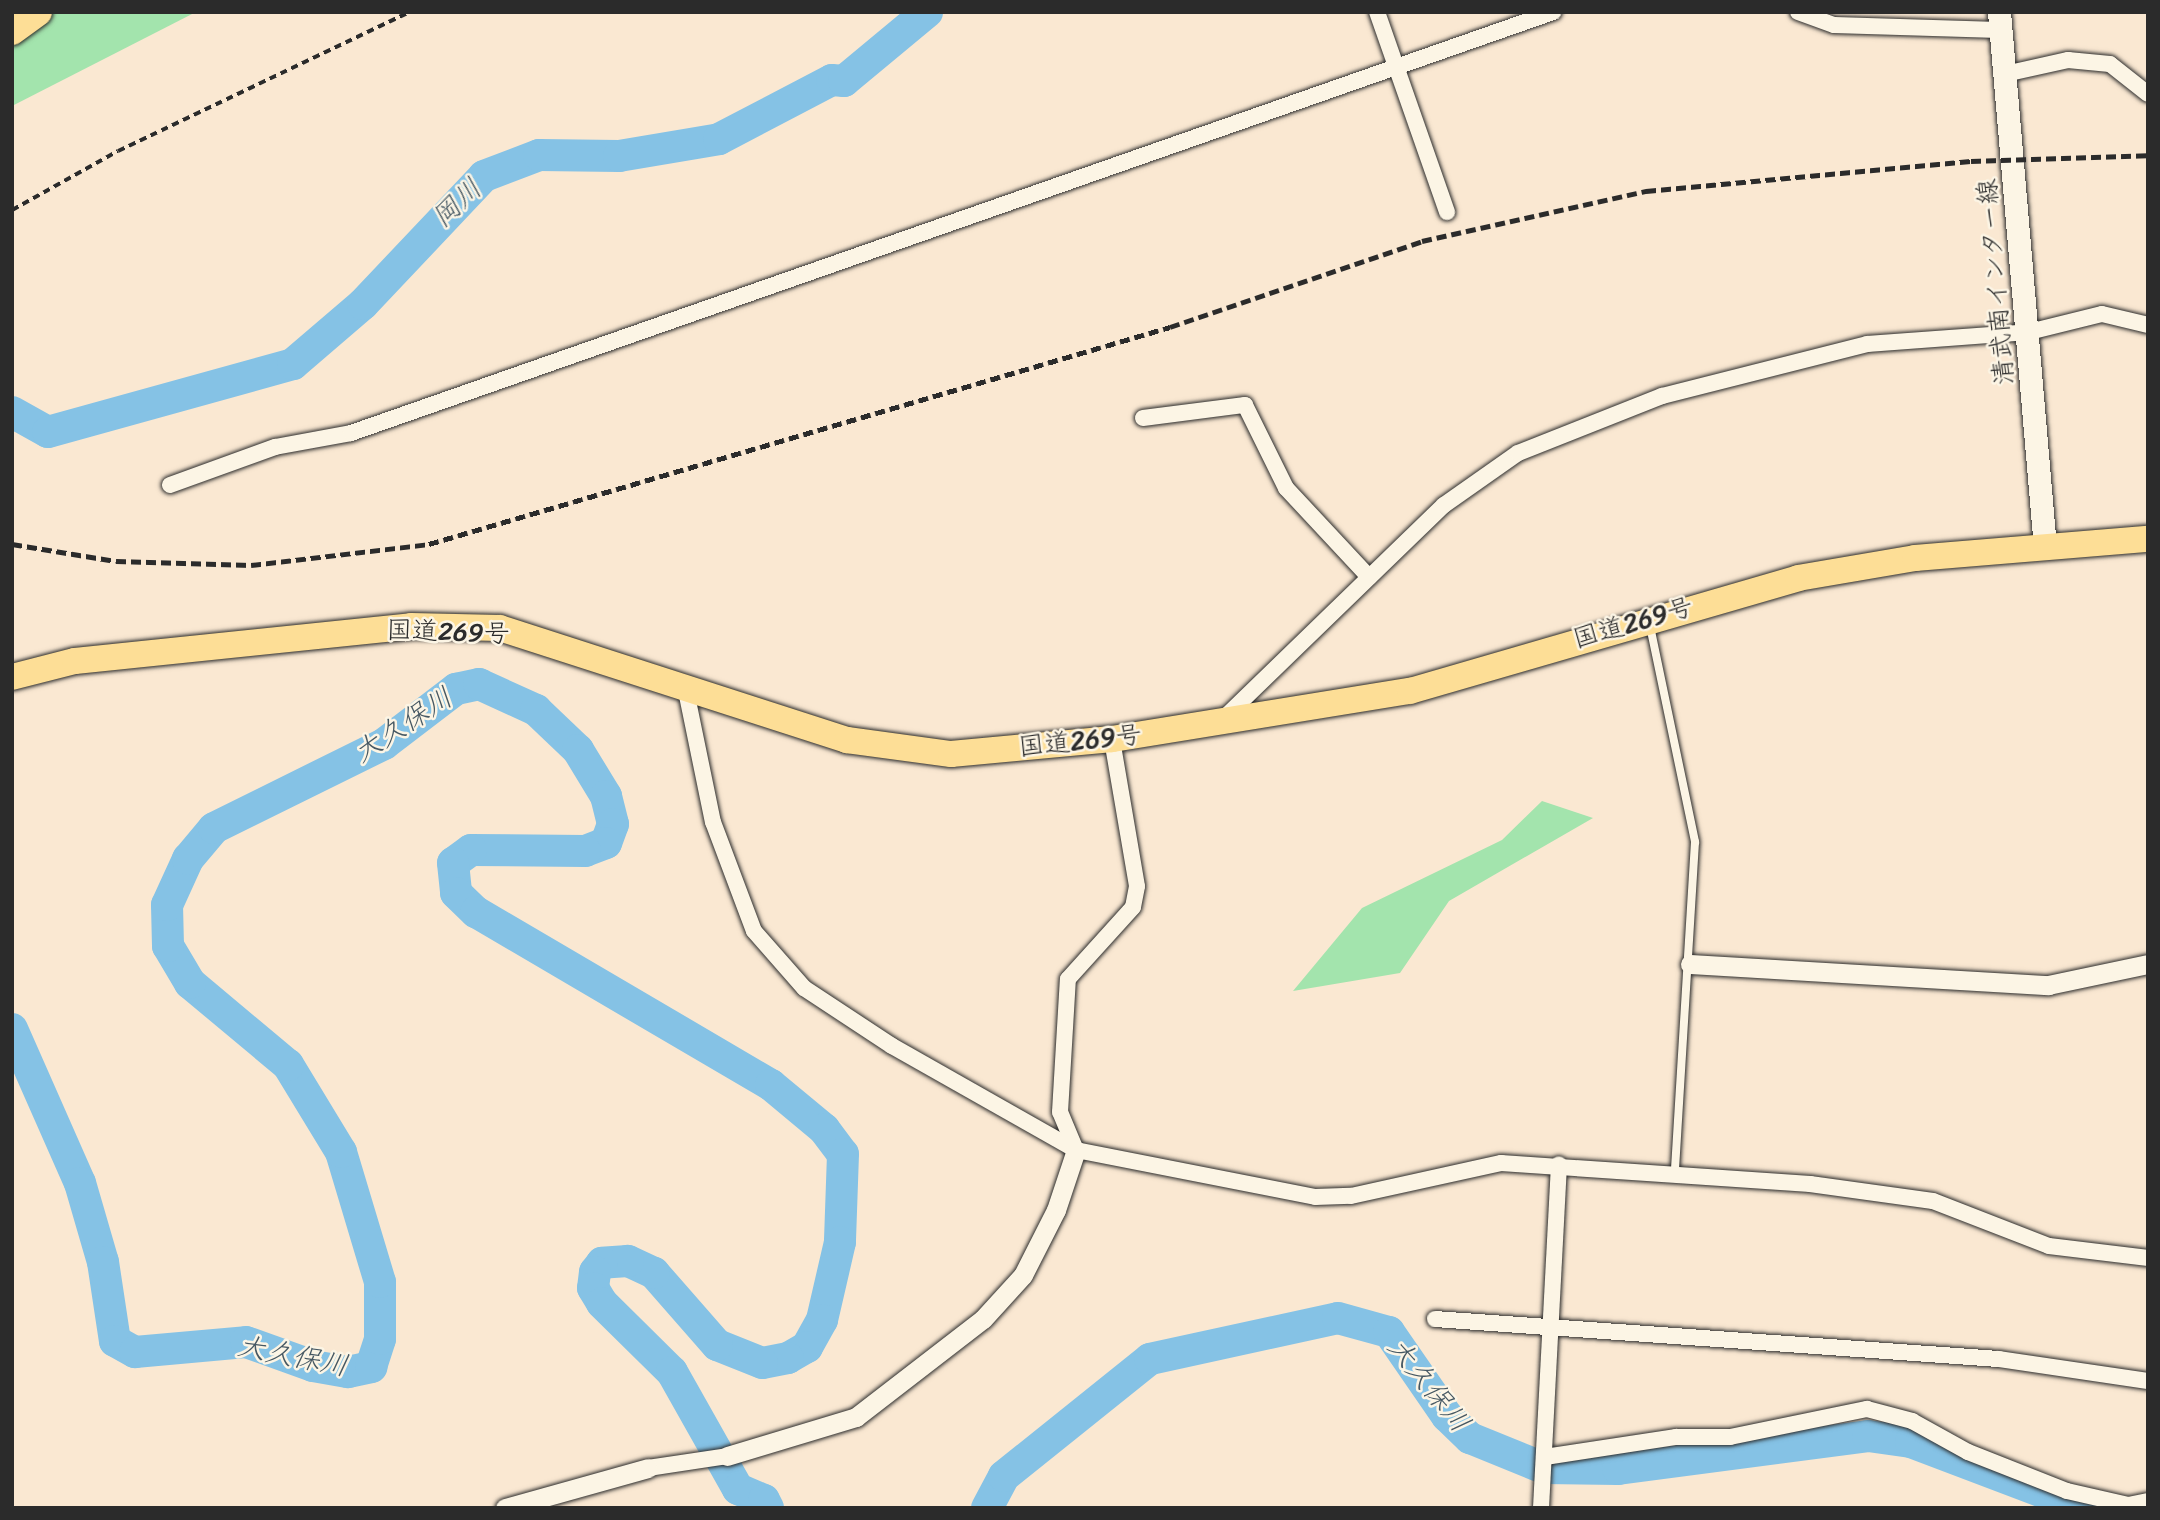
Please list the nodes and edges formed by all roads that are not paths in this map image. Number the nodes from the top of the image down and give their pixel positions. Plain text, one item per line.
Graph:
1 (38, 12) edge
2 (1377, 12) edge
3 (1553, 12) edge
4 (1798, 12) edge
5 (1999, 21) edge
6 (12, 31) edge
7 (1397, 70) junction
8 (2005, 74) junction
9 (2148, 94) edge
10 (1447, 212) dead end
11 (2148, 325) edge
12 (2029, 332) junction
13 (1143, 418) dead end
14 (170, 485) dead end
15 (2148, 538) edge
16 (2045, 547) junction
17 (1369, 577) junction
18 (1648, 617) junction
19 (12, 677) edge
20 (685, 686) junction
21 (1218, 724) junction
22 (1112, 740) junction
23 (1690, 964) junction
24 (2148, 964) edge
25 (1076, 1150) junction
26 (1559, 1164) junction
27 (1675, 1171) junction
28 (2148, 1258) edge
29 (1435, 1319) dead end
30 (1553, 1327) junction
31 (2148, 1381) edge
32 (727, 1456) joint
33 (1545, 1457) junction
34 (648, 1468) joint
35 (2148, 1501) edge
36 (505, 1508) edge
37 (1541, 1508) edge

1 - 6 highway
2 - 7 street
3 - 7 street
4 - 5 street
5 - 8 main road, 清武南インター線
7 - 10 street
7 - 14 street
8 - 9 street
8 - 12 main road, 清武南インター線
11 - 12 street
12 - 16 main road, 清武南インター線
12 - 17 street
13 - 17 street
15 - 16 highway, 国道269号
16 - 18 highway, 国道269号
17 - 21 street
18 - 21 highway, 国道269号
18 - 23 lane
19 - 20 highway, 国道269号
20 - 22 highway, 国道269号
20 - 25 street
21 - 22 highway, 国道269号
22 - 25 street
23 - 24 street
23 - 27 lane
25 - 26 street
25 - 32 street
26 - 27 street
26 - 30 street
27 - 28 street
29 - 30 street
30 - 31 street
30 - 33 street
32 - 34 street
33 - 35 street
33 - 37 street
34 - 36 street

